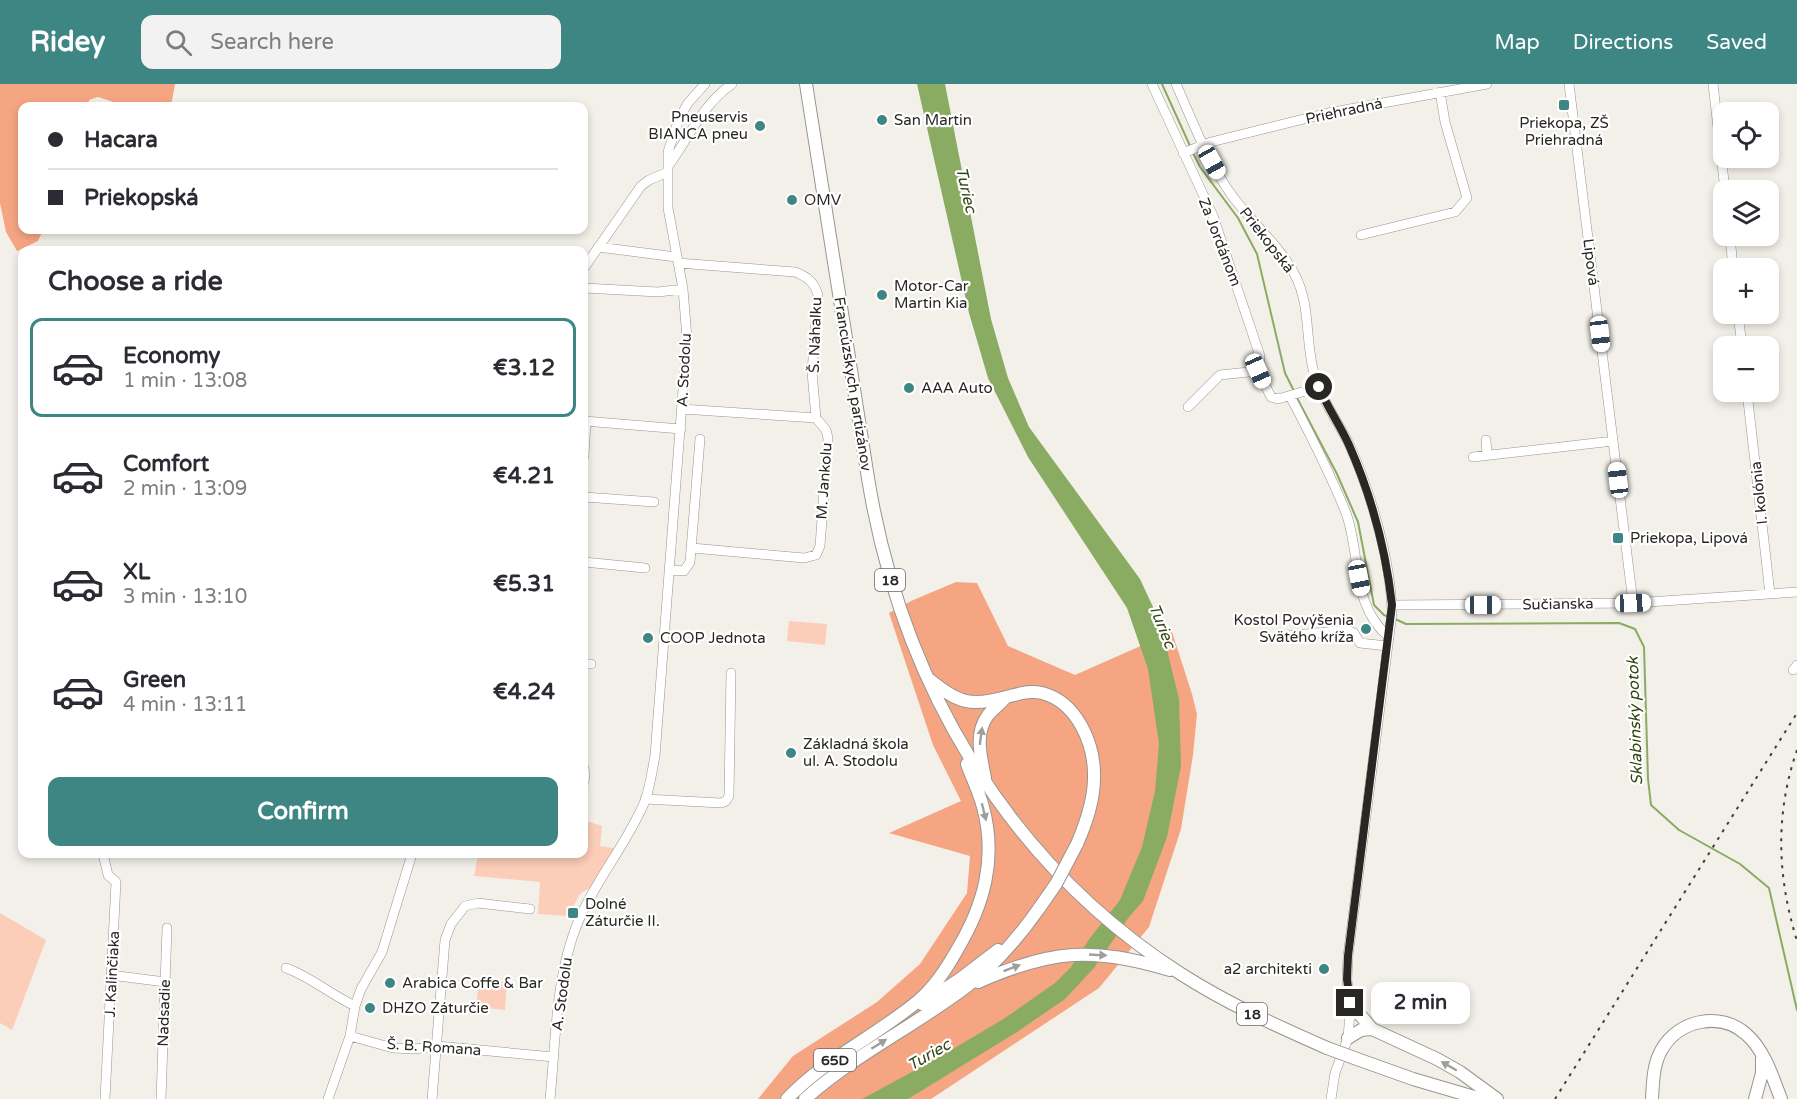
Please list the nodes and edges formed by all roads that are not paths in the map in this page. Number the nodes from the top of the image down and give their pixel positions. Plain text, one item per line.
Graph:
1 (705, 84) edge
2 (732, 84) edge
3 (801, 84) edge
4 (806, 84) edge
5 (1152, 84) edge
6 (1176, 84) edge
7 (1484, 84) edge
8 (1569, 84) edge
9 (1713, 84) edge
10 (1446, 89) edge
11 (809, 105) junction
12 (1200, 146) junction
13 (1183, 153) junction
14 (669, 169) junction
15 (1724, 180) edge
16 (1361, 235) dead end
17 (598, 247) junction
18 (677, 260) junction
19 (588, 262) edge
20 (588, 288) edge
21 (683, 289) junction
22 (1258, 371) junction
23 (1319, 387) junction
24 (1290, 396) junction
25 (1748, 402) edge
26 (1188, 407) dead end
27 (682, 409) junction
28 (816, 418) junction
29 (588, 421) edge
30 (681, 429) junction
31 (700, 439) dead end
32 (1486, 440) dead end
33 (1613, 441) junction
34 (1487, 455) junction
35 (1473, 457) dead end
36 (588, 497) edge
37 (654, 502) dead end
38 (692, 548) junction
39 (588, 562) edge
40 (645, 568) dead end
41 (670, 570) junction
42 (1797, 591) edge
43 (1770, 594) junction
44 (1633, 603) junction
45 (1392, 609) junction
46 (1276, 637) dead end
47 (1389, 637) junction
48 (731, 673) dead end
49 (927, 678) junction
50 (1006, 697) junction
51 (957, 738) junction
52 (986, 782) junction
53 (645, 799) junction
54 (104, 858) edge
55 (411, 858) edge
56 (530, 909) dead end
57 (167, 928) dead end
58 (1018, 934) junction
59 (286, 968) dead end
60 (1180, 973) junction
61 (111, 975) junction
62 (165, 982) junction
63 (966, 987) junction
64 (1350, 1003) junction
65 (355, 1006) junction
66 (886, 1025) junction
67 (1372, 1029) junction
68 (350, 1036) junction
69 (1348, 1038) junction
70 (437, 1046) junction
71 (554, 1057) junction
72 (1762, 1057) junction
73 (105, 1099) edge
74 (161, 1099) edge
75 (328, 1099) edge
76 (432, 1099) edge
77 (550, 1099) edge
78 (787, 1099) edge
79 (805, 1099) edge
80 (1331, 1099) edge
81 (1481, 1099) edge
82 (1497, 1099) edge
83 (1652, 1099) edge
84 (1755, 1099) edge
85 (1781, 1099) edge

1 - 14 street, A. Stodolu
2 - 14 street
3 - 11 street
4 - 11 main road, Francúzskych partizánov / 18
5 - 13 street, Za Jordánom
6 - 12 street, Priekopská
7 - 10 street, Priehradná
8 - 33 street, Lipová
9 - 15 street
10 - 12 street, Priehradná
10 - 16 street
11 - 49 main road, Francúzskych partizánov / 18
12 - 13 street, Priehradná
12 - 23 street, Priekopská
13 - 22 street, Za Jordánom
14 - 17 street
14 - 18 street, A. Stodolu
17 - 18 street
17 - 19 street
18 - 21 street, A. Stodolu
18 - 28 street, Š. Náhalku
20 - 21 street
21 - 27 street, A. Stodolu
22 - 24 street
22 - 26 street
23 - 24 street
23 - 45 street, Priekopská
24 - 47 street
25 - 43 street, I. kolónia
27 - 28 street
27 - 30 street, A. Stodolu
28 - 38 street, M. Jankolu
29 - 30 street
30 - 41 street, A. Stodolu
31 - 38 street
32 - 34 street
33 - 34 street
33 - 44 street, Lipová
34 - 35 street
36 - 37 street
38 - 41 street
39 - 40 street
41 - 53 street, A. Stodolu
42 - 43 street, Sučianska
43 - 44 street, Sučianska
44 - 45 street, Sučianska
45 - 47 street, Priekopská
46 - 47 street
47 - 64 street, Priekopská
48 - 53 street
49 - 50 main road
49 - 51 main road, 18
52 -> 50 main road
50 - 58 main road, bridge
51 - 52 main road, 18
51 -> 66 main road
52 - 60 main road, 18
53 - 71 street, A. Stodolu
54 - 61 street, J. Kalinčiaka
55 - 65 street
56 - 70 street
57 - 62 street, Nadsadie
58 - 63 main road
58 - 66 main road
59 - 65 street
63 -> 60 main road
60 - 81 main road, 18, bridge
61 - 62 street
61 - 73 street, J. Kalinčiaka
62 - 74 street, Nadsadie
79 -> 63 main road, 65D
64 - 67 main road
64 - 69 street, Priekopská
65 - 68 street
66 - 78 main road, 65D
67 - 69 main road
82 -> 67 main road
68 - 70 street, Š. B. Romana
68 - 75 street
69 - 80 street, Priekopská
70 - 71 street, Š. B. Romana
70 - 76 street
71 - 77 street, A. Stodolu
72 - 83 main road
72 - 84 main road
72 - 85 main road

